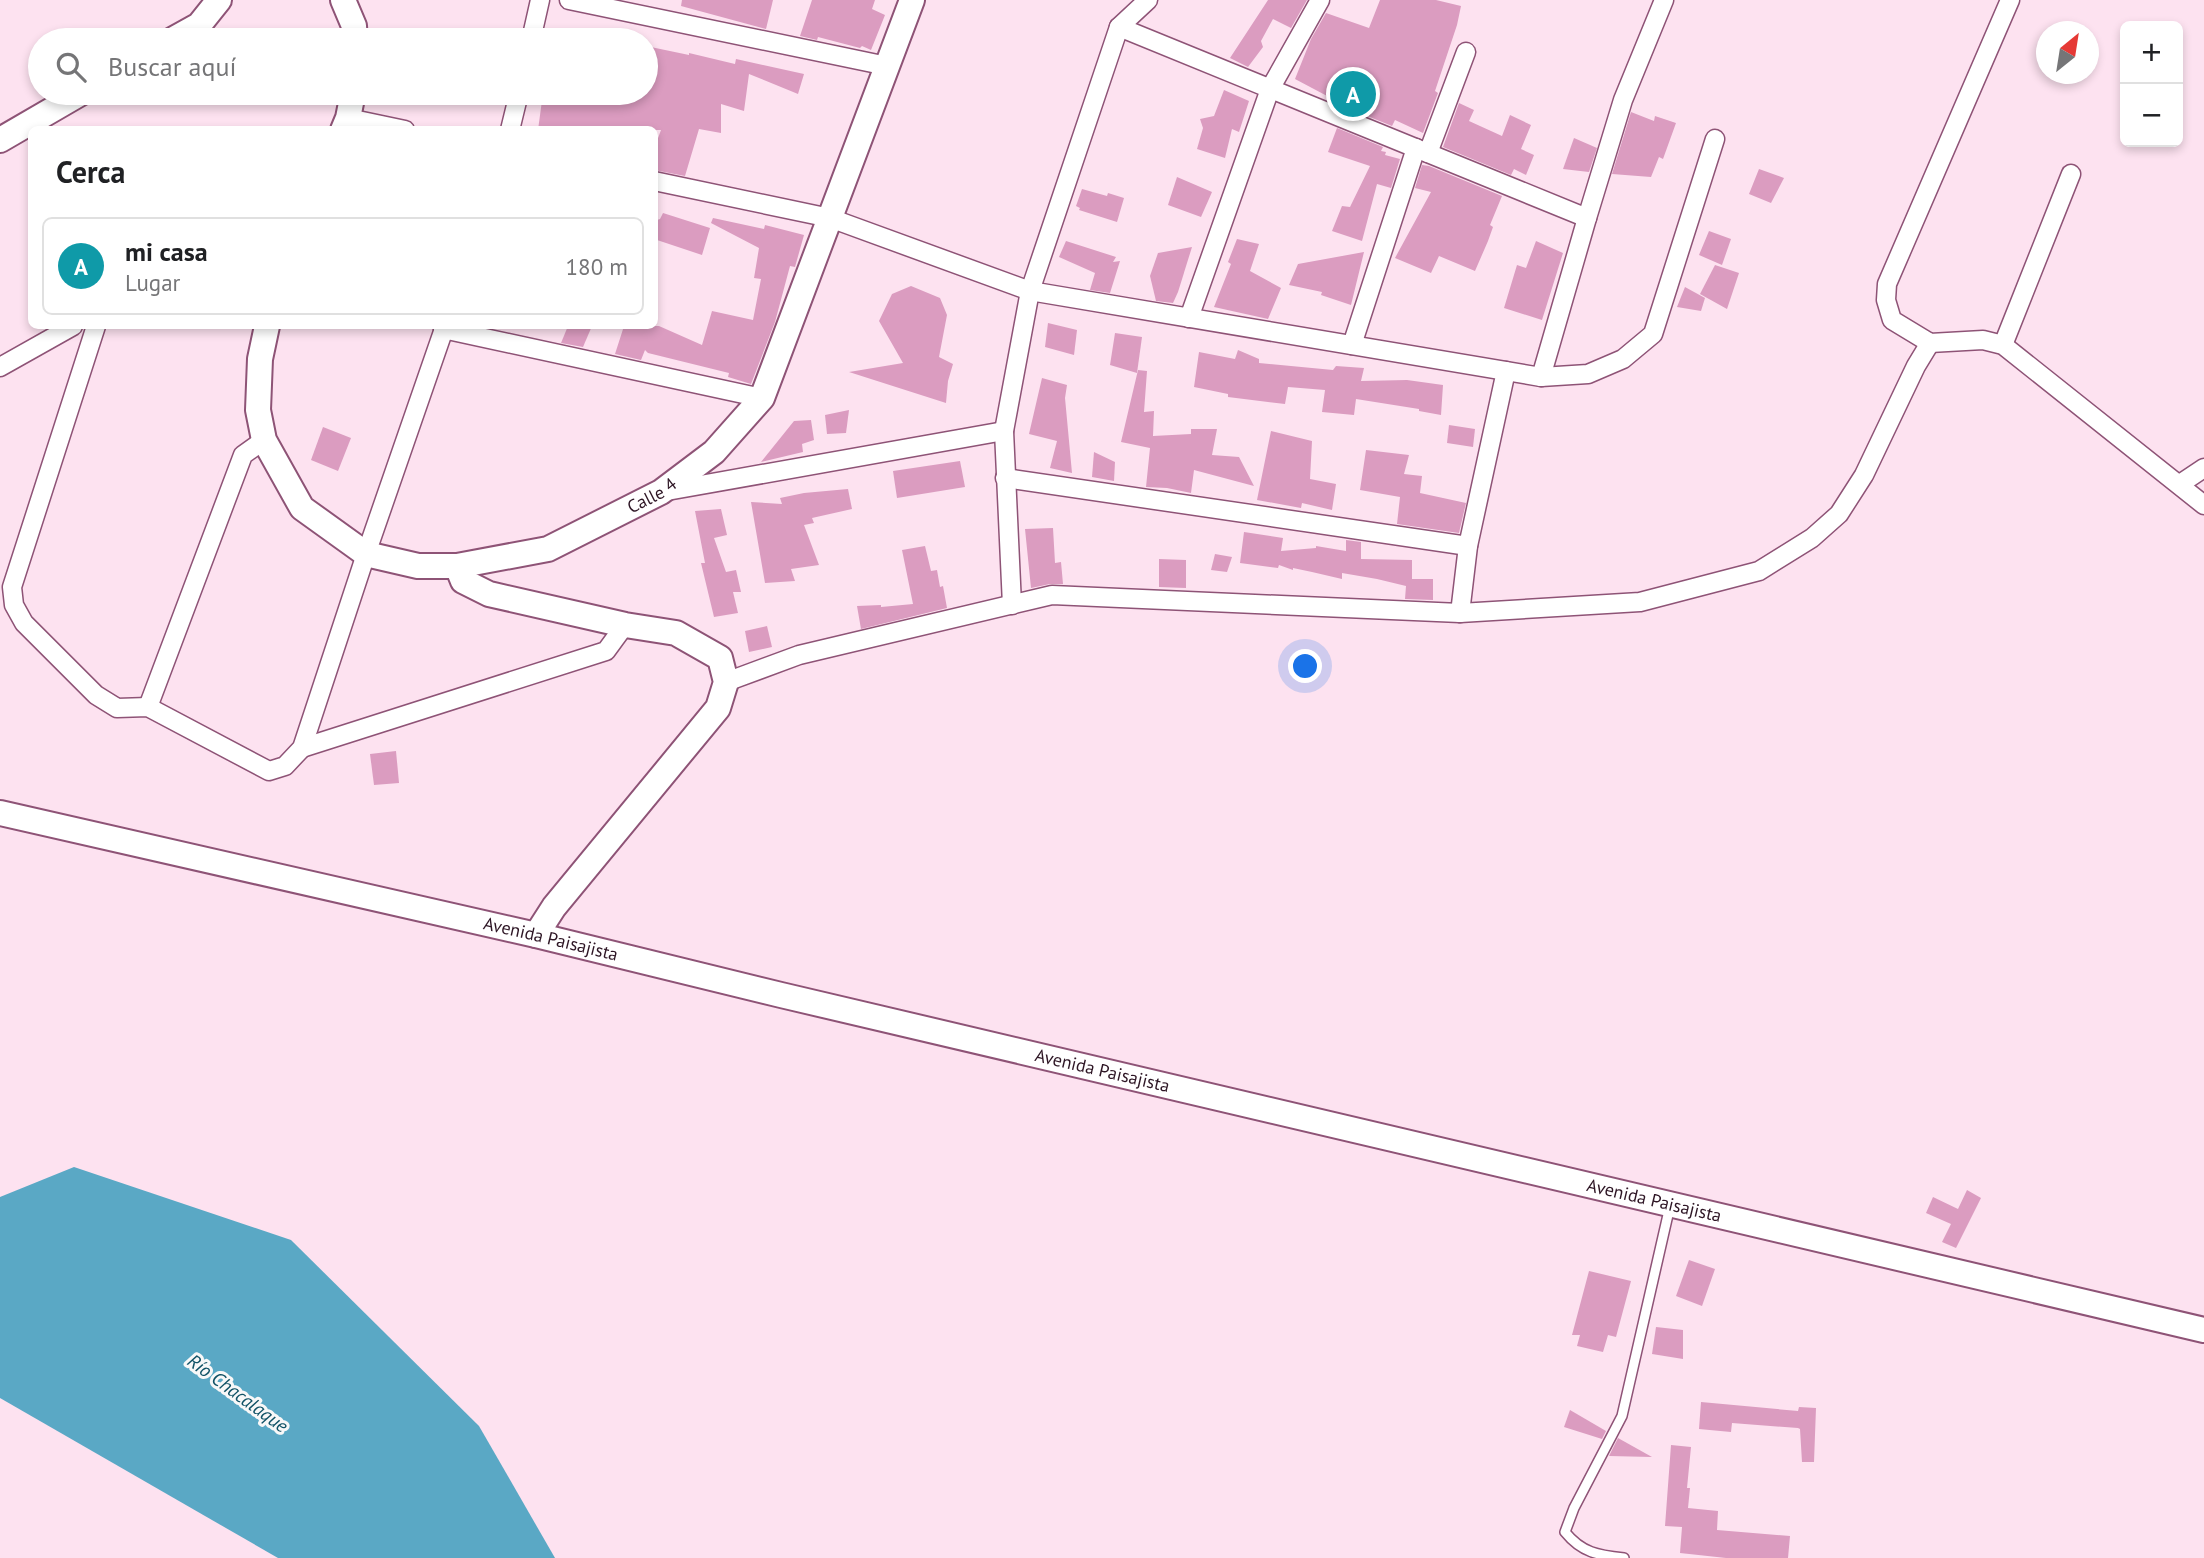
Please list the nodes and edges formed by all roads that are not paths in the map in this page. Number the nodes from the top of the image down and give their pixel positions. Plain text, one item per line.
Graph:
1 (219, 0) edge
2 (343, 0) edge
3 (540, 0) edge
4 (569, 0) edge
5 (912, 0) edge
6 (1148, 0) edge
7 (1320, 0) edge
8 (1664, 0) edge
9 (2010, 0) edge
10 (1119, 27) junction
11 (194, 28) edge
12 (354, 28) edge
13 (534, 28) edge
14 (1466, 52) dead end
15 (887, 66) junction
16 (1270, 89) junction
17 (60, 105) edge
18 (350, 105) edge
19 (516, 105) edge
20 (345, 124) edge
21 (365, 126) edge
22 (511, 126) edge
23 (1715, 138) dead end
24 (0, 140) edge
25 (1422, 151) junction
26 (2071, 174) dead end
27 (658, 182) edge
28 (830, 218) junction
29 (1587, 218) junction
30 (1030, 291) junction
31 (1189, 318) junction
32 (68, 329) edge
33 (95, 329) edge
34 (266, 329) edge
35 (443, 329) edge
36 (453, 329) edge
37 (1930, 342) junction
38 (1352, 345) junction
39 (2003, 345) junction
40 (0, 368) edge
41 (1506, 371) junction
42 (1541, 377) junction
43 (762, 398) junction
44 (1004, 431) junction
45 (264, 440) junction
46 (2204, 468) edge
47 (1005, 478) junction
48 (2180, 484) junction
49 (661, 492) junction
50 (2204, 505) edge
51 (1468, 546) junction
52 (366, 554) junction
53 (457, 566) junction
54 (1012, 605) junction
55 (1460, 613) junction
56 (625, 625) junction
57 (726, 682) junction
58 (148, 707) junction
59 (302, 748) junction
60 (0, 813) edge
61 (536, 935) junction
62 (1671, 1204) junction
63 (2204, 1330) edge
64 (1624, 1558) edge

1 - 11 main road
2 - 12 main road
3 - 13 street
4 - 15 street
5 - 15 main road, Calle 4
6 - 10 street
7 - 16 street
8 - 29 street
9 - 37 street
10 - 16 street
10 - 30 street
14 - 25 street
15 - 28 main road, Calle 4
16 - 25 street
16 - 31 street
17 - 24 main road
18 - 20 main road
19 - 22 street
20 - 21 street
23 - 42 street
25 - 29 street
25 - 38 street
26 - 39 street
27 - 28 street
28 - 30 street
28 - 43 main road, Calle 4
29 - 42 street
30 - 31 street
30 - 44 street
31 - 38 street
32 - 40 street
33 - 58 street
34 - 45 main road, Calle 4
35 - 52 street
36 - 43 street
37 - 39 street
37 - 55 street
38 - 41 street
39 - 48 street
41 - 42 street
41 - 51 street
43 - 49 main road, Calle 4
44 - 47 street
44 - 49 street
45 - 52 main road, Calle 4
45 - 58 street
46 - 48 street
47 - 51 street
47 - 54 street
48 - 50 street
49 - 53 main road, Calle 4
51 - 55 street
52 - 53 main road, Calle 4
52 - 59 street
53 - 56 main road
54 - 55 street
54 - 57 street
56 - 57 main road
56 - 59 street
57 - 61 main road
58 - 59 street
60 - 61 main road, Avenida Paisajista
61 - 62 main road, Avenida Paisajista
62 - 63 main road, Avenida Paisajista
62 - 64 lane

